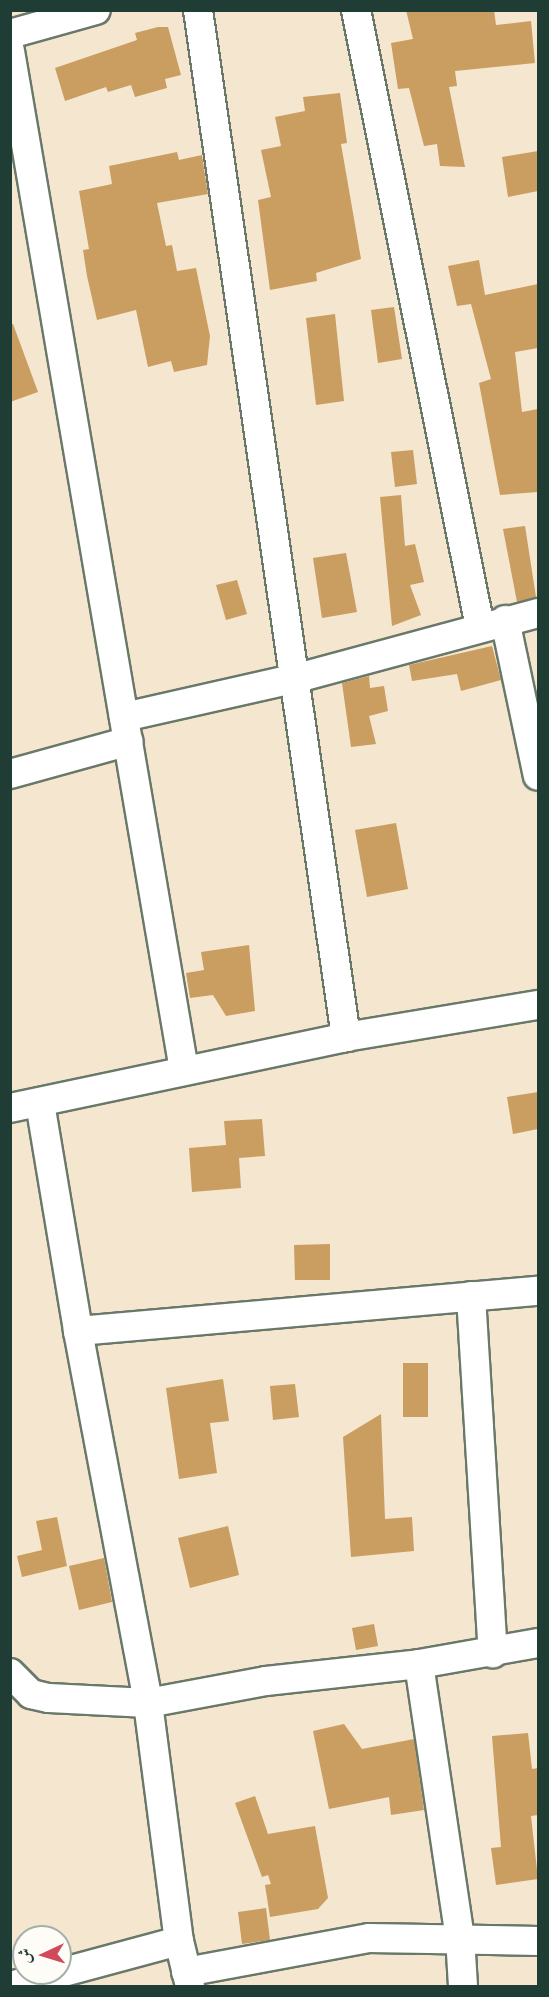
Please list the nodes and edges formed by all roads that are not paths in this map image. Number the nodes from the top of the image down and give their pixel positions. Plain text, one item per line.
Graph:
1 (96, 10) edge
2 (198, 10) edge
3 (356, 10) edge
4 (10, 34) edge
5 (10, 51) edge
6 (538, 613) edge
7 (492, 623) junction
8 (297, 678) junction
9 (127, 729) junction
10 (10, 774) edge
11 (538, 776) edge
12 (538, 1005) edge
13 (346, 1036) junction
14 (184, 1070) junction
15 (40, 1102) junction
16 (10, 1108) edge
17 (538, 1291) edge
18 (471, 1296) junction
19 (78, 1331) junction
20 (538, 1643) edge
21 (493, 1653) junction
22 (419, 1664) junction
23 (10, 1673) edge
24 (148, 1703) junction
25 (460, 1937) junction
26 (179, 1941) junction
27 (538, 1941) edge
28 (72, 1970) edge
29 (188, 1979) edge
30 (464, 1986) edge

1 - 4 street
2 - 8 street
3 - 7 street
5 - 9 street
6 - 7 street
7 - 8 street
7 - 11 street
8 - 9 street
8 - 13 street
9 - 10 street
9 - 14 street
12 - 13 street
13 - 14 street
14 - 15 street
15 - 16 street
15 - 19 street
17 - 18 street
18 - 19 street
18 - 21 street
19 - 24 street
20 - 21 street
21 - 22 street
22 - 24 street
22 - 25 street
23 - 24 street
24 - 26 street
25 - 27 street
25 - 29 street
25 - 30 street
26 - 28 street
26 - 29 street

